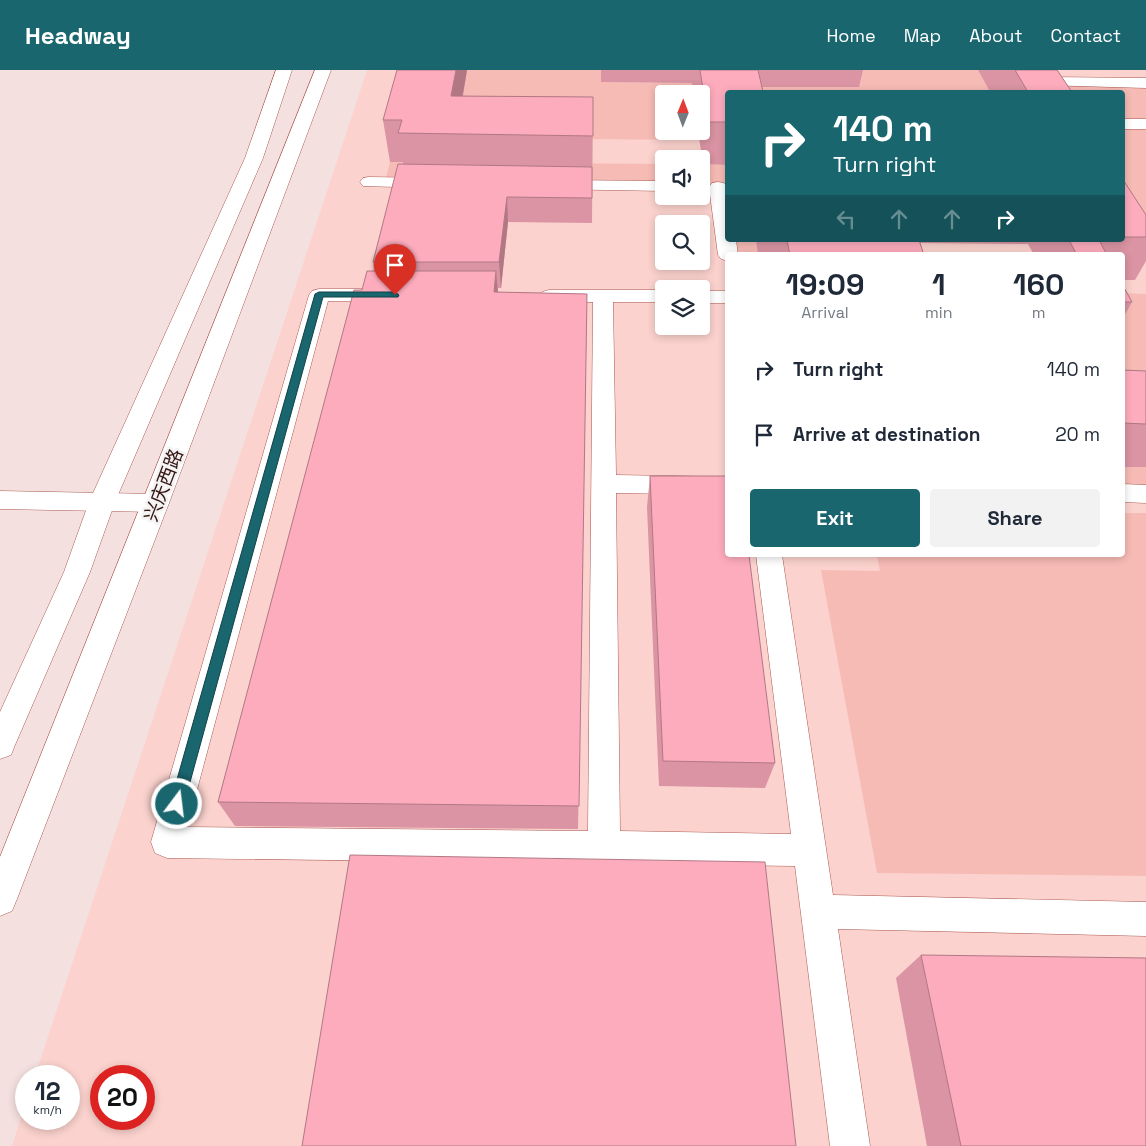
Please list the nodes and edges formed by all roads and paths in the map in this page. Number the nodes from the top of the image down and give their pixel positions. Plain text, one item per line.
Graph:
1 (284, 70) edge
2 (323, 70) edge
3 (1048, 81) edge
4 (1146, 83) edge
5 (1125, 124) edge
6 (1146, 124) edge
7 (369, 182) dead end
8 (443, 183) edge
9 (539, 184) edge
10 (655, 186) edge
11 (716, 187) edge
12 (725, 238) edge
13 (417, 295) edge
14 (524, 296) edge
15 (603, 296) junction
16 (655, 296) edge
17 (710, 297) edge
18 (725, 297) edge
19 (604, 484) junction
20 (725, 486) edge
21 (1125, 493) edge
22 (1146, 494) edge
23 (0, 500) edge
24 (102, 502) junction
25 (156, 503) junction
26 (769, 557) edge
27 (0, 745) edge
28 (604, 847) junction
29 (808, 850) junction
30 (0, 899) edge
31 (818, 912) junction
32 (1146, 919) edge
33 (850, 1146) edge

1 - 24 main road
2 - 25 main road, 兴庆西路
3 - 4 main road
5 - 6 main road
7 - 8 main road
9 - 10 main road
11 - 12 main road
13 - 28 main road
14 - 15 main road
15 - 16 main road
15 - 19 main road
17 - 18 main road
19 - 20 main road
19 - 28 main road
21 - 22 main road
23 - 24 main road
24 - 25 main road
24 - 27 main road
25 - 30 main road, 兴庆西路
26 - 29 main road
28 - 29 main road
29 - 31 main road
31 - 32 main road
31 - 33 main road

